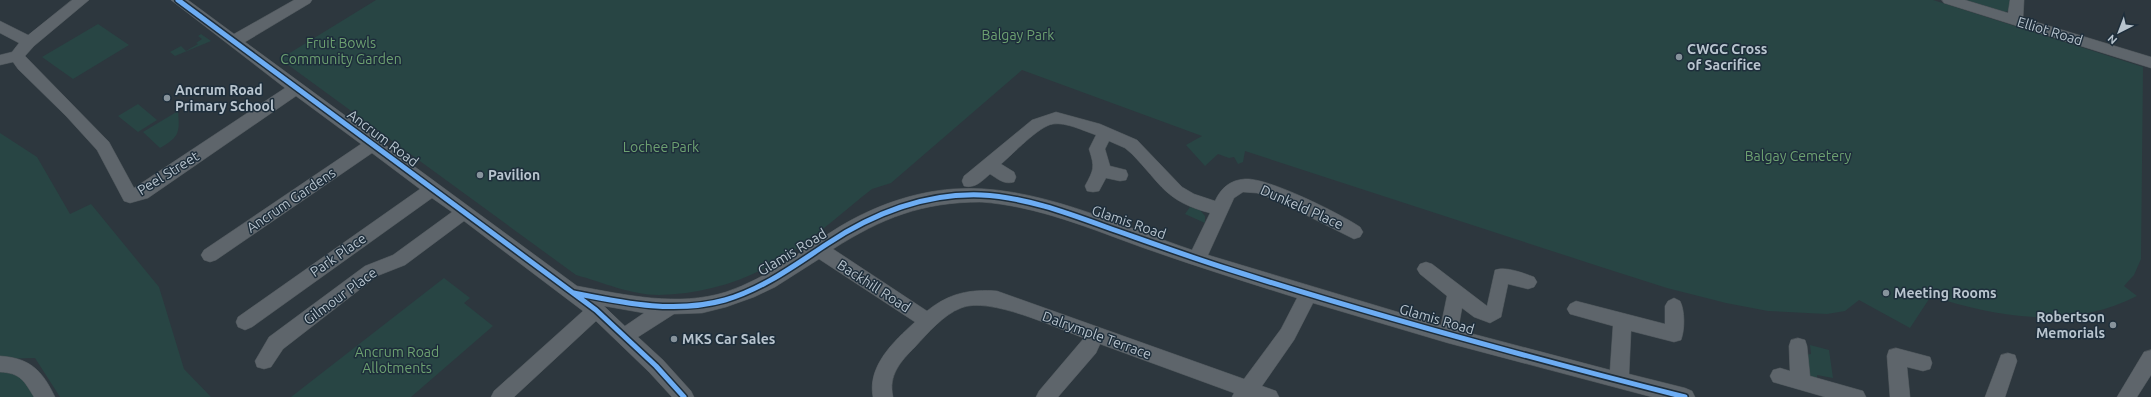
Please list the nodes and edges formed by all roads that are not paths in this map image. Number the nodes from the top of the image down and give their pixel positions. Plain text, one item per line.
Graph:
1 (82, 0) edge
2 (178, 0) edge
3 (304, 0) edge
4 (1949, 0) edge
5 (2017, 0) edge
6 (2015, 20) junction
7 (0, 26) edge
8 (29, 42) junction
9 (234, 42) junction
10 (17, 56) junction
11 (0, 60) edge
12 (2151, 63) edge
13 (296, 88) junction
14 (1105, 133) junction
15 (372, 145) junction
16 (989, 164) junction
17 (1102, 170) junction
18 (1120, 175) dead end
19 (1008, 177) dead end
20 (970, 181) dead end
21 (1093, 186) dead end
22 (432, 189) junction
23 (1219, 209) junction
24 (463, 213) junction
25 (1354, 232) dead end
26 (820, 250) junction
27 (210, 255) dead end
28 (1197, 258) junction
29 (1426, 269) dead end
30 (1528, 282) dead end
31 (574, 293) junction
32 (1308, 294) junction
33 (1456, 294) junction
34 (1674, 302) dead end
35 (637, 304) junction
36 (669, 308) junction
37 (1576, 309) dead end
38 (596, 310) junction
39 (1622, 321) junction
40 (245, 322) dead end
41 (929, 322) junction
42 (611, 324) junction
43 (1096, 335) junction
44 (1448, 335) junction
45 (625, 336) junction
46 (1798, 346) dead end
47 (2151, 358) edge
48 (264, 361) dead end
49 (2008, 361) dead end
50 (1923, 363) dead end
51 (0, 364) edge
52 (1780, 376) dead end
53 (1619, 380) junction
54 (1801, 383) junction
55 (2138, 387) edge
56 (1244, 394) edge
57 (46, 397) edge
58 (501, 397) edge
59 (684, 397) edge
60 (883, 397) edge
61 (1046, 397) edge
62 (1269, 397) edge
63 (1685, 397) edge
64 (1851, 397) edge
65 (1900, 397) edge
66 (1995, 397) edge

1 - 8 street
2 - 9 street, Ancrum Road
3 - 9 street
4 - 6 street, Elliot Road
5 - 6 street
6 - 12 street, Elliot Road
7 - 8 street
8 - 10 street
9 - 13 street, Ancrum Road
10 - 11 street
10 - 13 street, Peel Street
13 - 15 street, Ancrum Road
14 - 16 street
14 - 17 street
14 - 23 street
15 - 22 street, Ancrum Road
15 - 27 street, Ancrum Gardens
16 - 19 street
16 - 20 street
17 - 18 street
17 - 21 street
22 - 24 street, Ancrum Road
22 - 40 street, Park Place
23 - 25 street, Dunkeld Place
23 - 28 street, Dunkeld Place
24 - 31 street, Ancrum Road
24 - 48 street, Gilmour Place
26 - 28 street, Glamis Road
26 - 36 street, Glamis Road
26 - 41 street, Backhill Road
28 - 32 street, Glamis Road
29 - 33 street, Glamis Road
30 - 33 street, Glamis Road
31 - 35 street, Glamis Road
31 - 38 street, Ancrum Road
32 - 44 street, Glamis Road
32 - 56 street
33 - 44 street, Glamis Road
34 - 39 street
35 - 36 street, Glamis Road
35 - 42 street
36 - 45 street, Glamis Road
37 - 39 street
38 - 42 street, Ancrum Road
38 - 58 street
39 - 53 street
41 - 43 street, Dalrymple Terrace
41 - 60 street, Dalrymple Terrace
42 - 45 street, Ancrum Road
43 - 56 street, Dalrymple Terrace
43 - 61 street
44 - 53 street, Glamis Road
45 - 59 street, Ancrum Road
46 - 54 street
47 - 55 street
49 - 66 street
50 - 65 street
51 - 57 street
52 - 54 street
53 - 63 street, Glamis Road
54 - 64 street
56 - 62 street, Dalrymple Terrace

